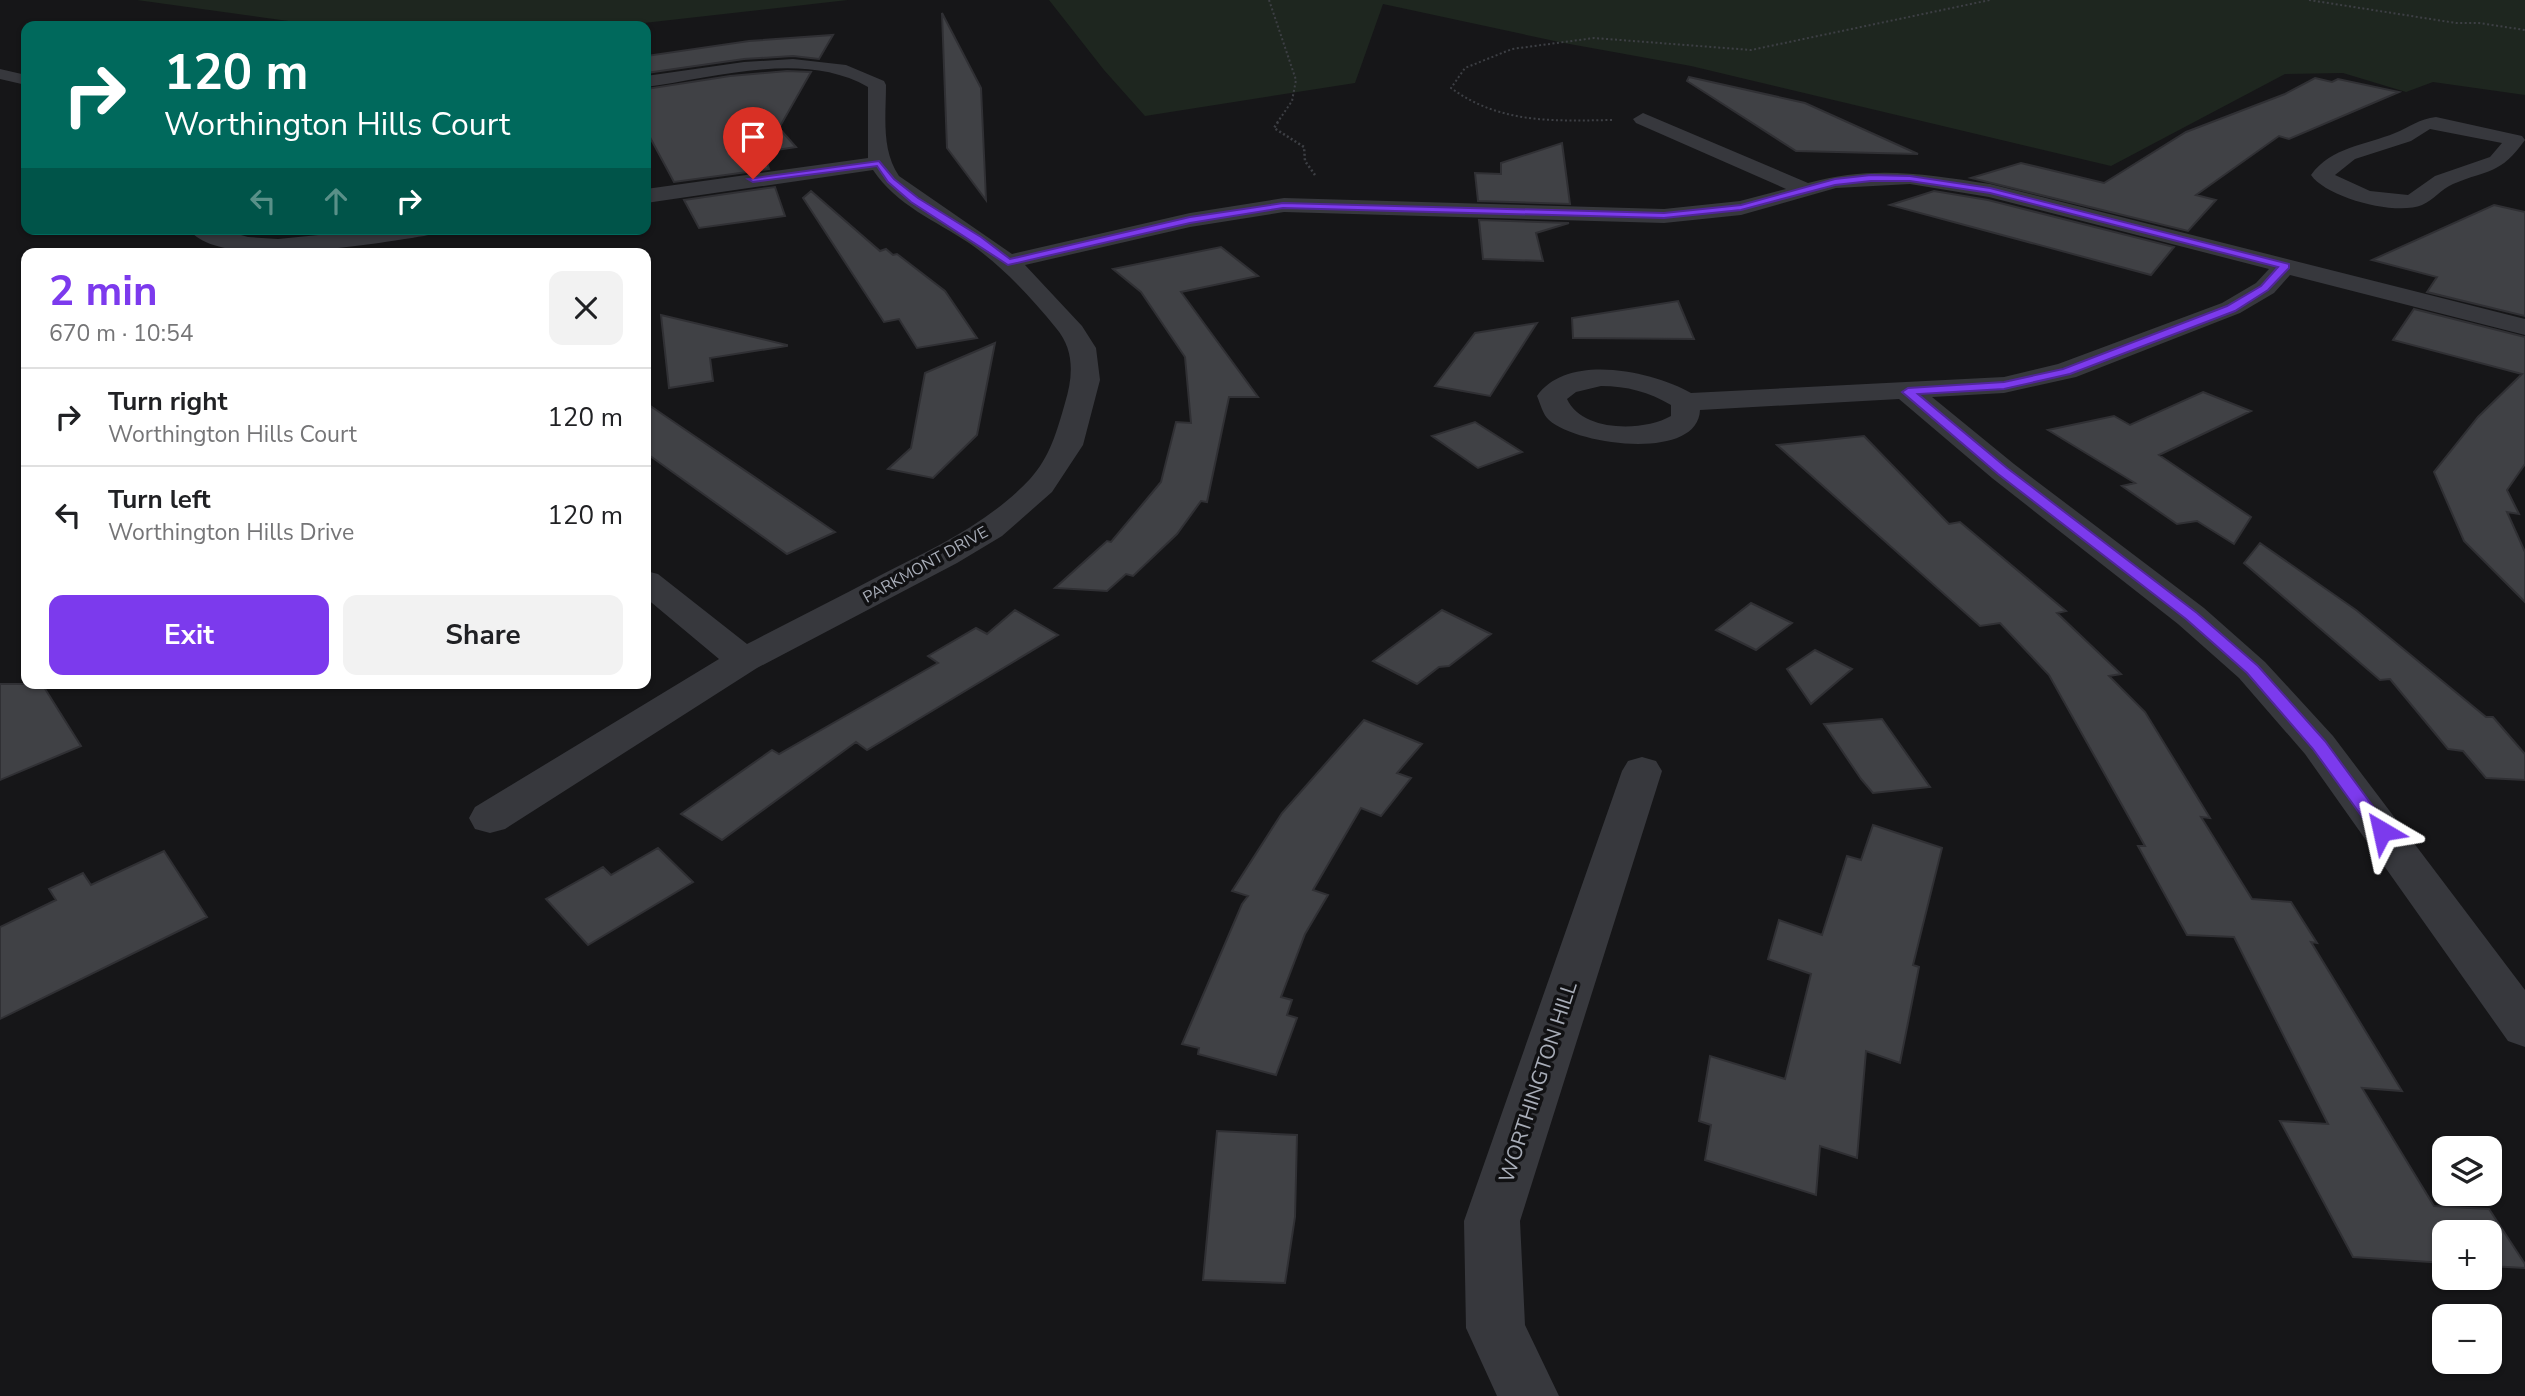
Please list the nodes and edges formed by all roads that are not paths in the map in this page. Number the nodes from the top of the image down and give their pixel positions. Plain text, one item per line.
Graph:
1 (0, 74) edge
2 (21, 79) edge
3 (651, 81) edge
4 (1643, 119) road end
5 (2520, 141) edge
6 (879, 163) junction
7 (1807, 190) junction
8 (651, 195) edge
9 (218, 235) edge
10 (386, 235) edge
11 (280, 248) edge
12 (305, 248) edge
13 (1008, 262) junction
14 (2285, 266) junction
15 (2525, 327) edge
16 (1908, 392) junction
17 (1686, 402) dead end
18 (651, 585) edge
19 (744, 660) junction
20 (1642, 771) dead end
21 (490, 818) dead end
22 (2525, 1027) edge
23 (1528, 1396) edge

1 - 2 street
3 - 6 street
4 - 7 street
5 - 5 street
6 - 8 street
6 - 13 street, PARKMONT DRIVE
7 - 13 street
7 - 14 street
9 - 11 street
10 - 12 street
13 - 19 street, PARKMONT DRIVE
14 - 15 street
14 - 16 street
16 - 17 street
16 - 22 street
18 - 19 street
19 - 21 street, PARKMONT DRIVE
20 - 23 street, WORTHINGTON HILL

